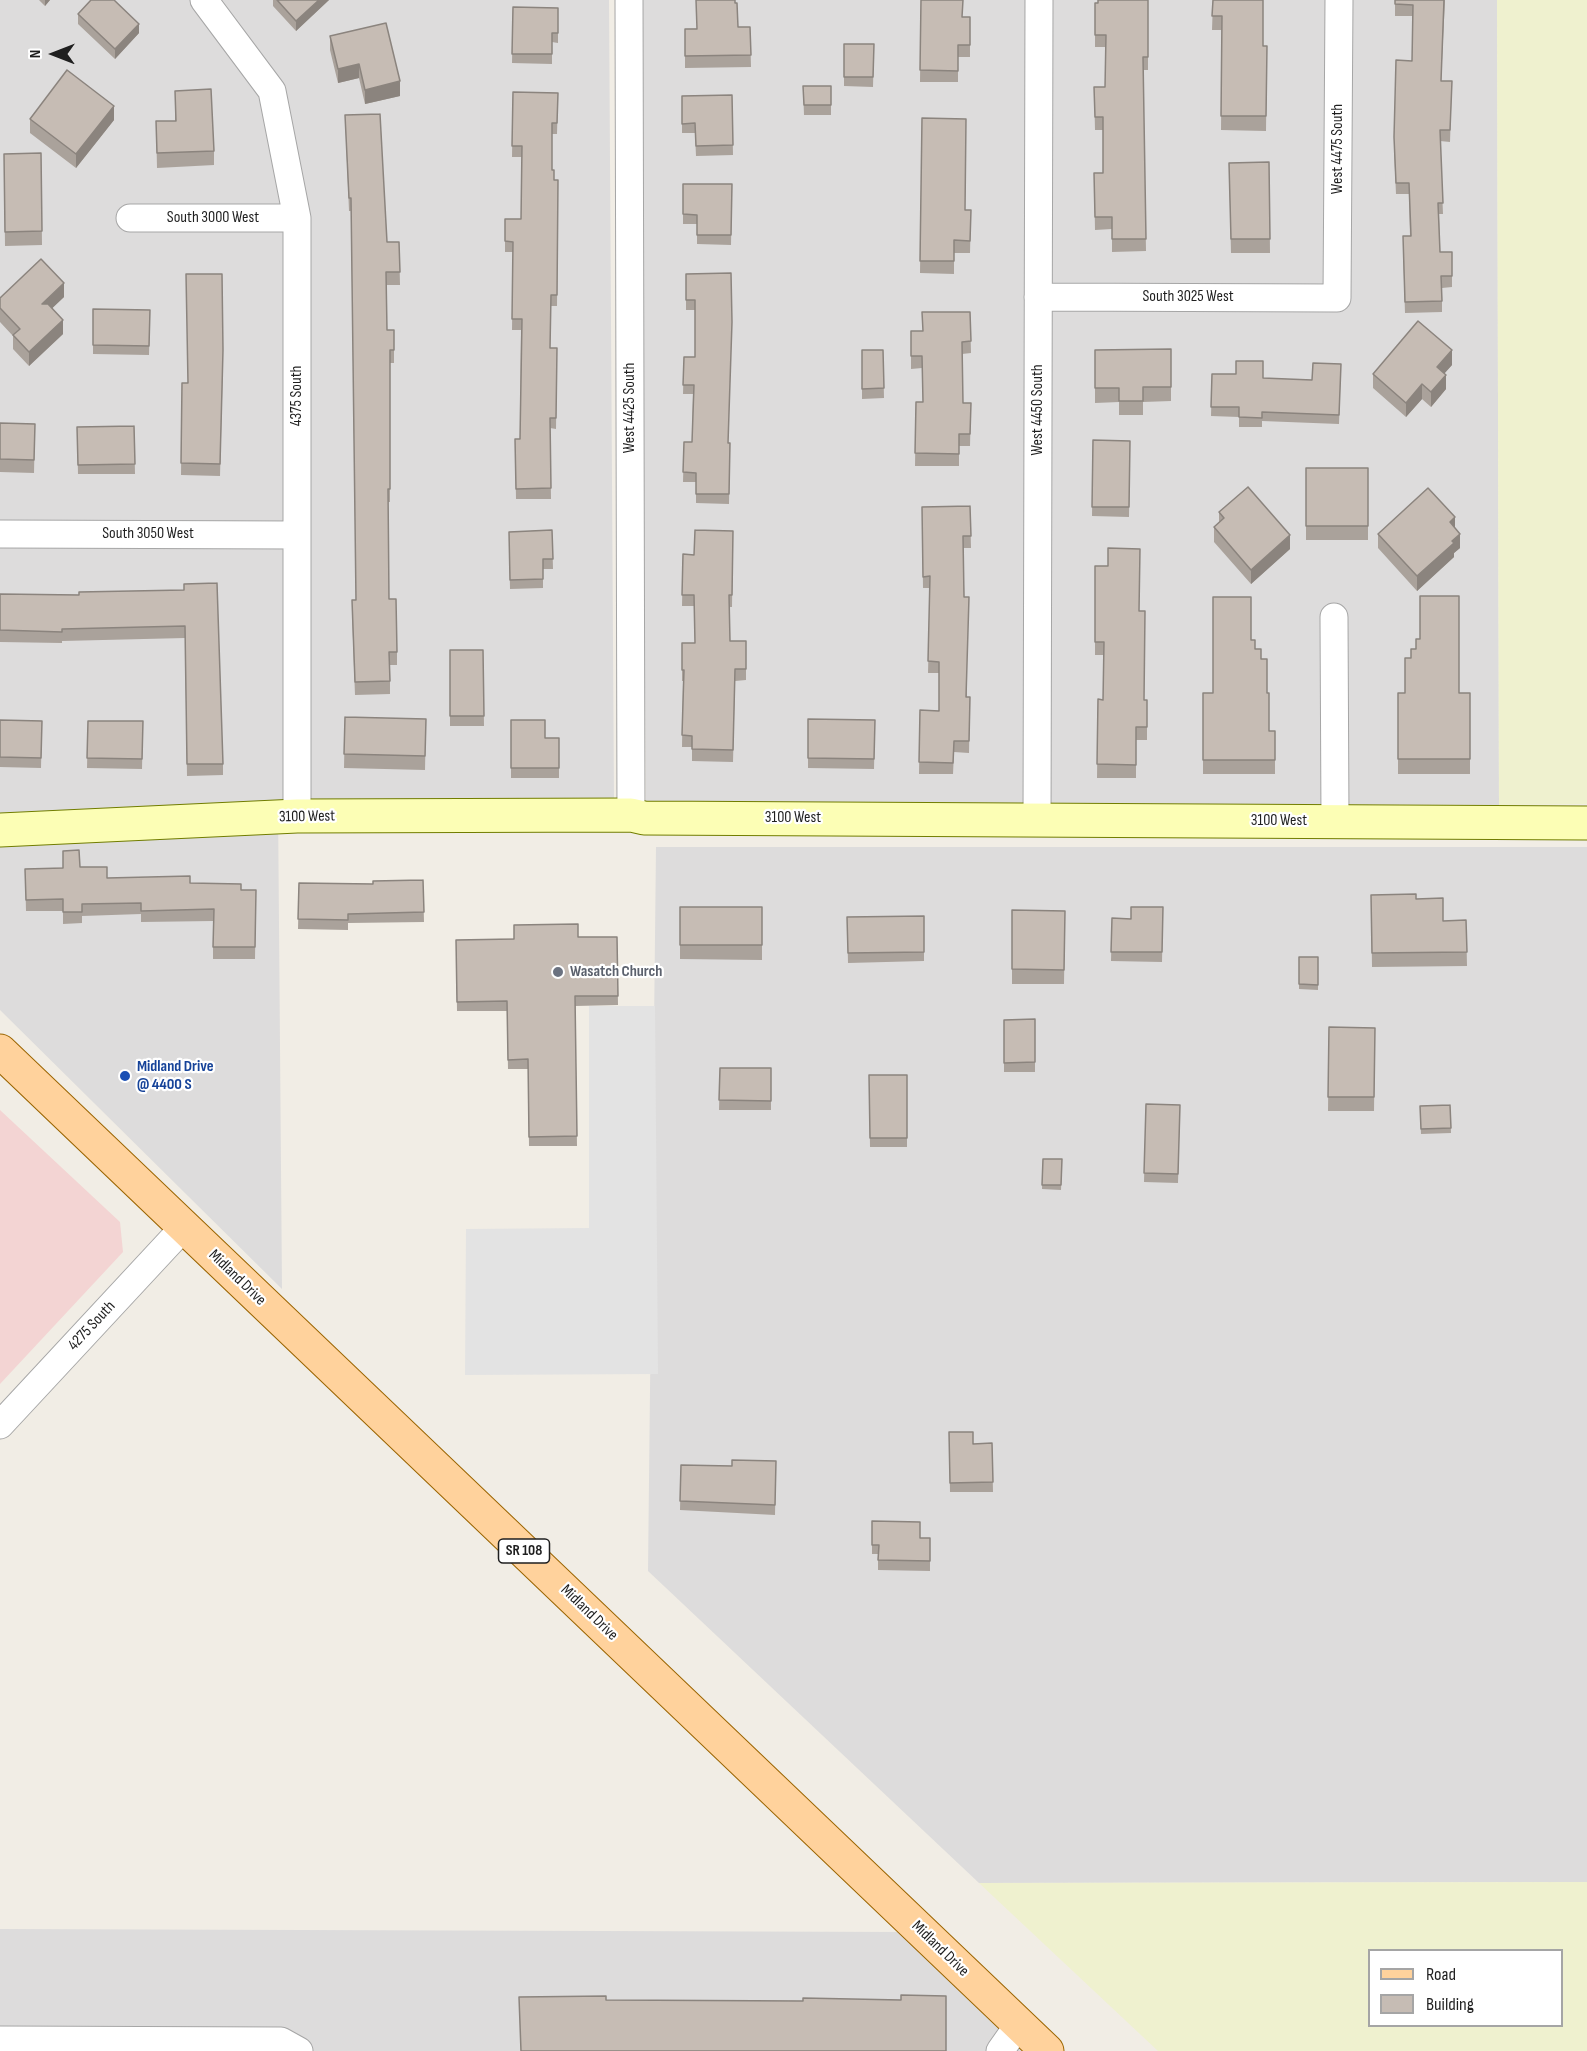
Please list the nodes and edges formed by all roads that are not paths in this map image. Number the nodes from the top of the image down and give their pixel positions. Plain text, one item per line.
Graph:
1 (204, 0) edge
2 (629, 0) edge
3 (1039, 0) edge
4 (1339, 0) edge
5 (130, 218) dead end
6 (297, 218) junction
7 (1038, 297) junction
8 (1337, 298) joint
9 (0, 534) edge
10 (297, 535) junction
11 (1334, 617) dead end
12 (631, 815) junction
13 (297, 816) junction
14 (1038, 820) junction
15 (1335, 821) junction
16 (1587, 823) edge
17 (0, 830) edge
18 (0, 1052) edge
19 (184, 1227) junction
20 (0, 1425) edge
21 (1019, 2024) junction
22 (0, 2040) edge
23 (1043, 2050) edge
24 (299, 2051) edge
25 (1000, 2051) edge

1 - 6 street, 4375 South
2 - 12 street, West 4425 South
3 - 7 street, West 4450 South
4 - 8 street, West 4475 South
5 - 6 street, South 3000 West
6 - 10 street, 4375 South
7 - 8 street, South 3025 West
7 - 14 street, West 4450 South
9 - 10 street, South 3050 West
10 - 13 street, 4375 South
11 - 15 street
12 - 13 street, 3100 West
12 - 14 street, 3100 West
13 - 17 street, 3100 West
14 - 15 street, 3100 West
15 - 16 street, 3100 West
18 - 19 main road, Midland Drive / SR 108
19 - 20 street, 4275 South
19 - 21 main road, Midland Drive / SR 108
21 - 23 main road, Midland Drive / SR 108
21 - 25 street
22 - 24 street

